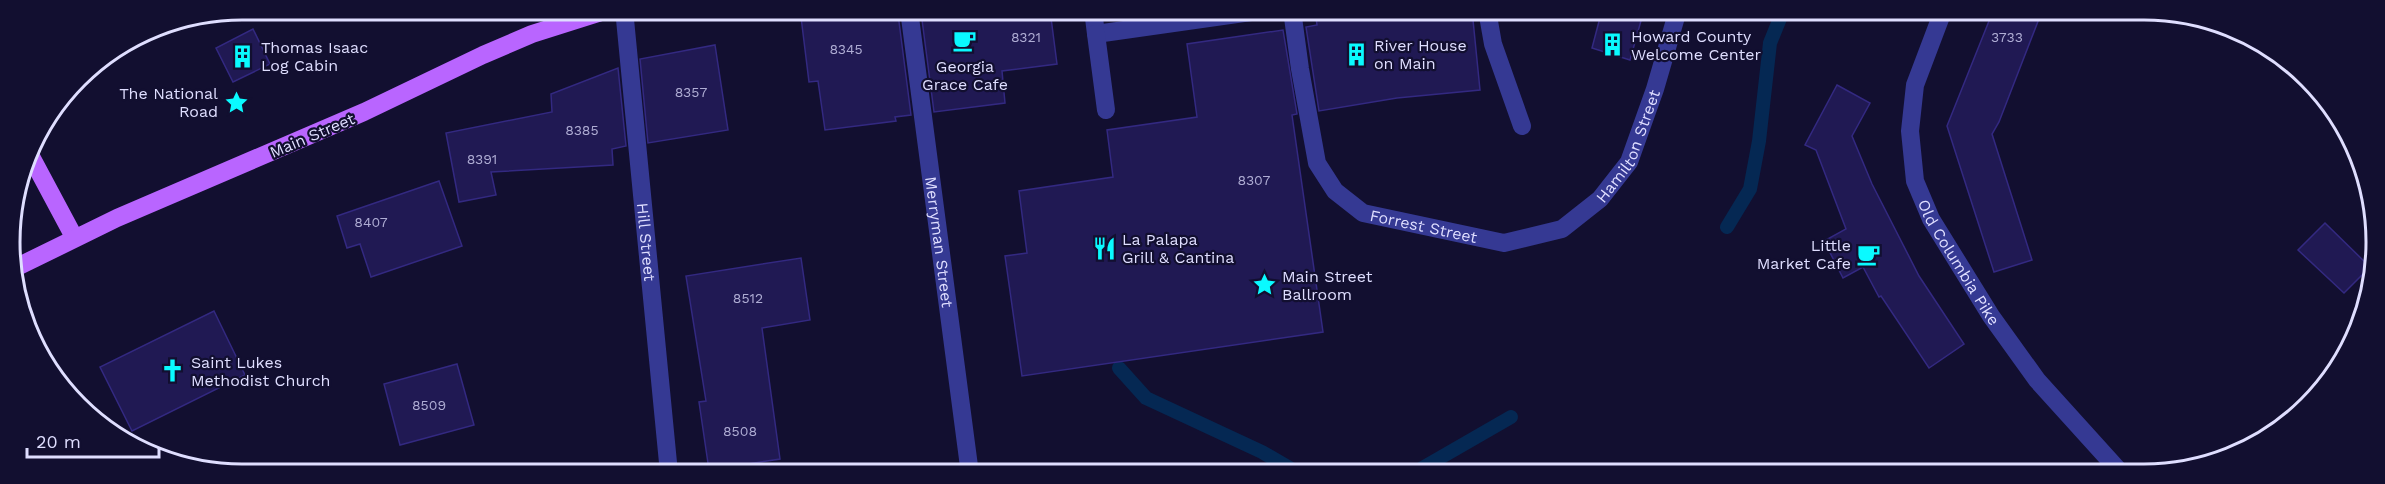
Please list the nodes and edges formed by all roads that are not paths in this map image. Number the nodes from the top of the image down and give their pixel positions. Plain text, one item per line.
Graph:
1 (577, 20) edge
2 (625, 20) edge
3 (910, 20) edge
4 (1094, 20) edge
5 (1195, 20) edge
6 (1293, 20) edge
7 (1489, 20) edge
8 (1675, 20) edge
9 (1940, 20) edge
10 (1096, 34) junction
11 (1106, 110) dead end
12 (1522, 126) dead end
13 (34, 162) edge
14 (1562, 229) joint
15 (74, 237) junction
16 (21, 264) edge
17 (668, 464) edge
18 (969, 464) edge
19 (2113, 464) edge

1 - 15 main road, Main Street
2 - 17 street, Hill Street
3 - 18 street, Merryman Street
4 - 10 street
5 - 10 street
6 - 14 street, Forrest Street
7 - 12 street
8 - 14 street, Hamilton Street
9 - 19 street, Old Columbia Pike
10 - 11 street
13 - 15 main road
15 - 16 main road, Main Street

